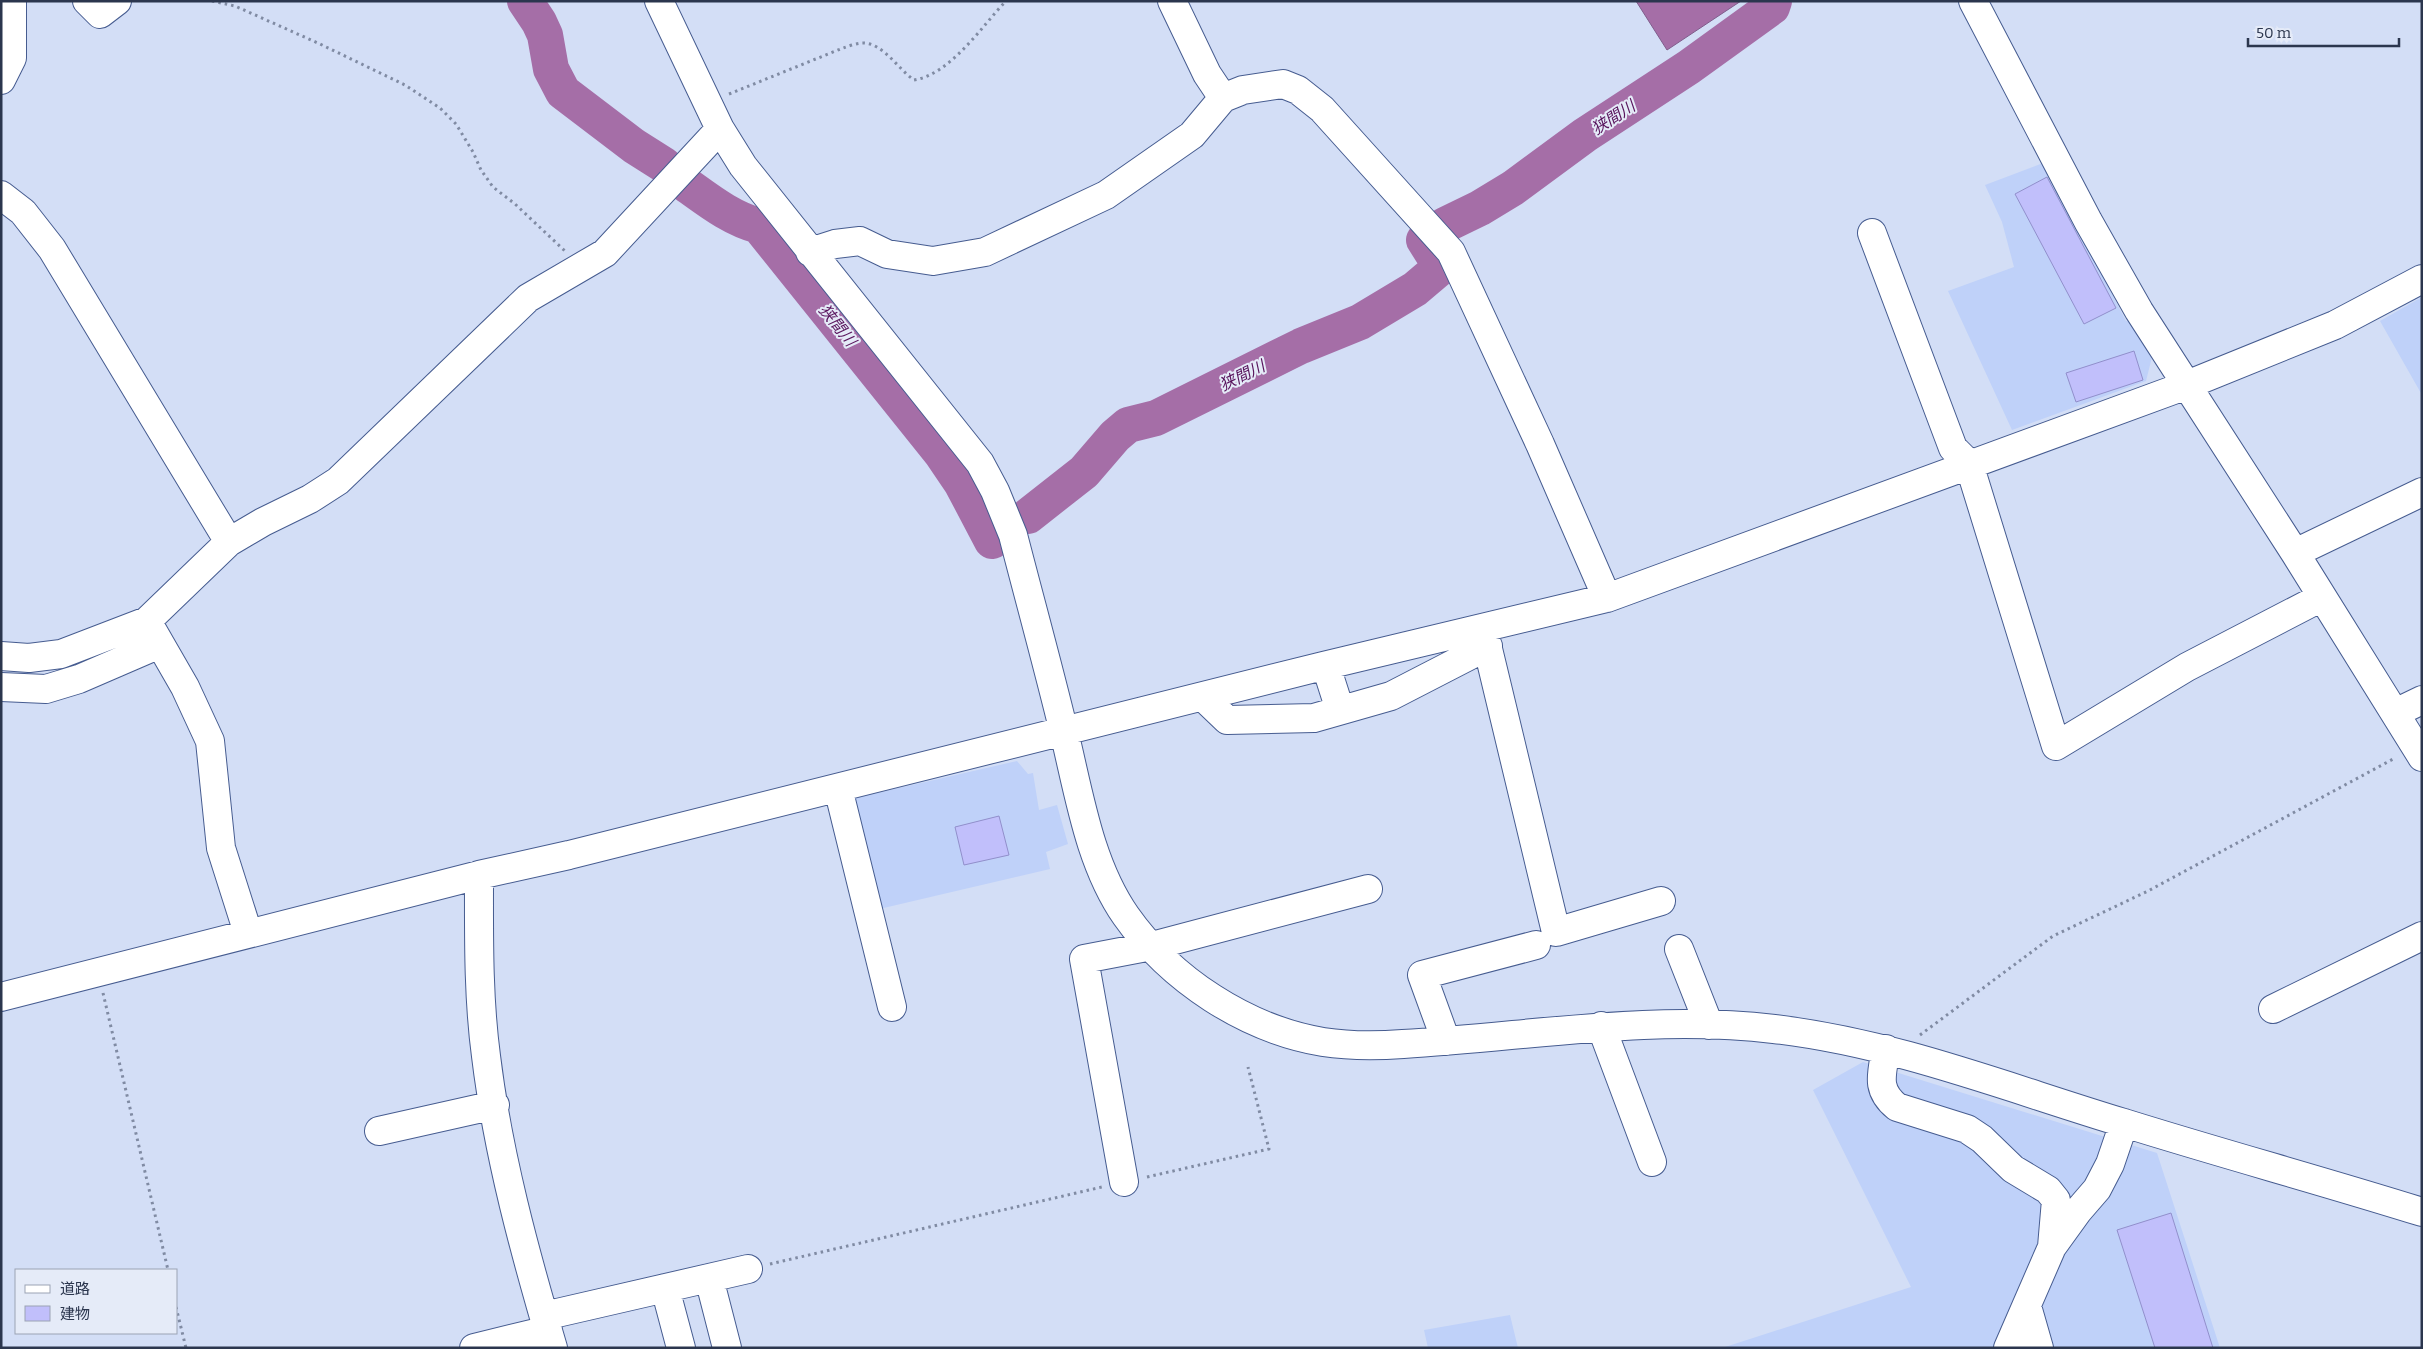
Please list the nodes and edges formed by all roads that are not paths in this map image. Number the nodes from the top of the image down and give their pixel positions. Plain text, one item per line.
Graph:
1 (12, 1) edge
2 (87, 1) edge
3 (117, 1) edge
4 (659, 1) edge
5 (1172, 1) edge
6 (1973, 1) edge
7 (1, 80) edge
8 (1223, 98) junction
9 (720, 129) junction
10 (1, 195) edge
11 (1872, 233) dead end
12 (810, 252) junction
13 (2422, 279) edge
14 (2187, 384) junction
15 (1969, 464) junction
16 (2422, 492) edge
17 (229, 542) junction
18 (2295, 553) junction
19 (2322, 597) junction
20 (1607, 598) junction
21 (147, 621) junction
22 (1485, 637) junction
23 (160, 644) junction
24 (1, 656) edge
25 (1326, 666) junction
26 (1, 687) edge
27 (1203, 697) junction
28 (2422, 700) edge
29 (1340, 710) junction
30 (2395, 713) junction
31 (1064, 733) junction
32 (2419, 752) edge
33 (838, 788) junction
34 (479, 875) junction
35 (1368, 889) dead end
36 (1661, 901) dead end
37 (248, 933) junction
38 (2422, 936) edge
39 (1536, 945) dead end
40 (1152, 946) junction
41 (1679, 949) dead end
42 (1, 997) edge
43 (892, 1007) dead end
44 (2273, 1009) dead end
45 (1709, 1025) junction
46 (1601, 1026) junction
47 (1446, 1041) junction
48 (1891, 1051) junction
49 (495, 1105) junction
50 (2124, 1123) junction
51 (379, 1131) dead end
52 (1652, 1162) dead end
53 (1124, 1182) road end
54 (2422, 1212) edge
55 (2052, 1247) junction
56 (748, 1269) road end
57 (709, 1278) junction
58 (665, 1288) junction
59 (2027, 1306) junction
60 (548, 1331) edge
61 (474, 1348) edge
62 (681, 1348) edge
63 (727, 1348) edge
64 (2008, 1348) edge
65 (2039, 1348) edge

1 - 7 street
2 - 3 street
4 - 9 street
5 - 8 street
6 - 14 street
8 - 12 street
8 - 20 street
9 - 12 street
9 - 17 street
10 - 17 street
11 - 15 street
12 - 31 street
13 - 14 street
14 - 15 street
14 - 18 street
15 - 19 street
15 - 20 street
16 - 18 street
17 - 21 street
18 - 19 street
19 - 30 street
20 - 22 street
21 - 23 street
21 - 24 street
22 - 25 street
22 - 29 street
22 - 36 street
23 - 26 street
23 - 37 street
25 - 27 street
25 - 29 street
27 - 29 street
27 - 31 street
28 - 30 street
30 - 32 street
31 - 33 street
31 - 40 street
33 - 34 street
33 - 43 street
34 - 37 street
34 - 49 street
35 - 40 street
37 - 42 street
38 - 44 street
39 - 47 street
40 - 47 street
40 - 53 street
41 - 45 street
45 - 46 street
45 - 48 street
46 - 47 street
46 - 52 street
48 - 50 street
48 - 55 street
49 - 51 street
49 - 60 street
50 - 54 street
50 - 55 street
55 - 59 street
56 - 57 street
57 - 58 street
57 - 63 street
58 - 60 street
58 - 62 street
59 - 64 street
59 - 65 street
60 - 61 street

